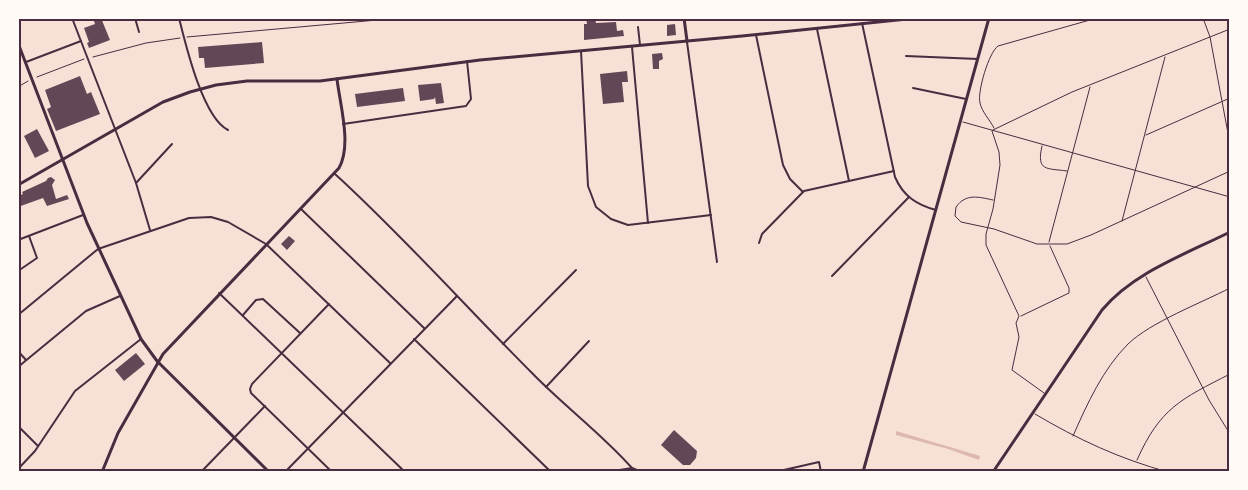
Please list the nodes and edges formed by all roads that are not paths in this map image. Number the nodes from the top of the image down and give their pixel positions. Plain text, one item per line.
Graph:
1 (72, 18) edge
2 (135, 18) edge
3 (179, 18) edge
4 (684, 18) edge
5 (917, 18) edge
6 (988, 18) edge
7 (1097, 18) edge
8 (1203, 18) edge
9 (862, 23) junction
10 (638, 27) dead end
11 (817, 29) junction
12 (1230, 29) edge
13 (139, 32) dead end
14 (756, 35) junction
15 (1210, 37) junction
16 (81, 41) junction
17 (687, 41) junction
18 (18, 43) edge
19 (640, 45) junction
20 (632, 46) junction
21 (581, 51) junction
22 (1165, 55) junction
23 (906, 56) dead end
24 (978, 59) junction
25 (467, 61) junction
26 (26, 62) junction
27 (336, 79) junction
28 (1091, 85) junction
29 (913, 88) dead end
30 (201, 89) junction
31 (1230, 98) edge
32 (967, 99) junction
33 (1222, 102) junction
34 (960, 121) junction
35 (343, 124) junction
36 (115, 128) junction
37 (995, 129) junction
38 (228, 130) dead end
39 (992, 130) junction
40 (1144, 136) junction
41 (172, 144) dead end
42 (1230, 144) edge
43 (1042, 145) junction
44 (1073, 153) junction
45 (61, 160) junction
46 (1134, 169) junction
47 (894, 171) junction
48 (1069, 171) junction
49 (1230, 171) edge
50 (335, 174) junction
51 (849, 181) junction
52 (136, 183) junction
53 (18, 185) edge
54 (1194, 187) junction
55 (803, 192) junction
56 (909, 197) junction
57 (1230, 197) edge
58 (993, 200) junction
59 (301, 209) junction
60 (936, 210) junction
61 (711, 214) junction
62 (83, 215) junction
63 (1122, 221) junction
64 (648, 223) junction
65 (988, 229) junction
66 (150, 230) junction
67 (1230, 232) edge
68 (29, 236) junction
69 (18, 240) edge
70 (759, 243) dead end
71 (266, 244) junction
72 (1049, 244) junction
73 (98, 249) junction
74 (717, 262) dead end
75 (576, 270) dead end
76 (18, 271) edge
77 (1145, 275) junction
78 (832, 276) dead end
79 (1230, 288) edge
80 (219, 293) junction
81 (120, 296) junction
82 (457, 296) junction
83 (329, 304) junction
84 (18, 315) edge
85 (243, 315) junction
86 (1019, 316) junction
87 (1167, 320) junction
88 (424, 329) junction
89 (300, 333) junction
90 (141, 339) junction
91 (414, 339) junction
92 (589, 341) dead end
93 (503, 344) junction
94 (18, 351) edge
95 (282, 352) junction
96 (26, 360) junction
97 (158, 361) junction
98 (390, 363) junction
99 (18, 367) edge
100 (1230, 374) edge
101 (546, 387) junction
102 (1204, 387) junction
103 (1046, 394) junction
104 (266, 406) junction
105 (343, 411) junction
106 (1033, 413) junction
107 (18, 426) edge
108 (1230, 434) edge
109 (1073, 436) junction
110 (235, 437) junction
111 (38, 446) junction
112 (309, 448) junction
113 (1137, 462) junction
114 (632, 468) junction
115 (19, 470) edge
116 (102, 472) edge
117 (201, 472) edge
118 (269, 472) edge
119 (285, 472) edge
120 (332, 472) edge
121 (405, 472) edge
122 (552, 472) edge
123 (563, 472) edge
124 (607, 472) edge
125 (642, 472) edge
126 (775, 472) edge
127 (821, 472) edge
128 (863, 472) edge
129 (993, 472) edge
130 (1168, 472) edge

1 - 16 street
2 - 13 street
3 - 30 street
4 - 17 main road
5 - 9 main road
6 - 24 main road
7 - 37 lane
8 - 15 lane
9 - 11 main road
9 - 47 street
10 - 19 street
11 - 14 main road
11 - 51 street
12 - 15 lane
14 - 17 main road
14 - 55 street
15 - 22 lane
15 - 33 lane
16 - 26 street
16 - 36 street
17 - 19 main road
17 - 61 street
18 - 26 main road
19 - 20 main road
20 - 21 main road
20 - 64 street
21 - 25 main road
21 - 64 street
22 - 28 lane
22 - 40 lane
23 - 24 street
24 - 32 main road
25 - 27 main road
25 - 35 street
26 - 45 main road
27 - 30 main road
27 - 35 main road
28 - 37 lane
28 - 44 lane
29 - 32 street
30 - 36 main road
30 - 38 street
31 - 33 lane
32 - 34 main road
33 - 40 lane
33 - 42 lane
34 - 39 lane
34 - 60 main road
35 - 50 main road
36 - 45 main road
36 - 52 street
37 - 39 lane
39 - 43 lane
39 - 58 lane
40 - 46 lane
41 - 52 street
43 - 44 lane
43 - 48 lane
44 - 46 lane
44 - 48 lane
45 - 53 main road
45 - 62 main road
46 - 54 lane
46 - 63 lane
47 - 51 street
47 - 56 street
48 - 72 lane
49 - 54 lane
50 - 59 main road
50 - 82 street
51 - 55 street
52 - 66 street
54 - 57 lane
54 - 63 lane
55 - 70 street
56 - 60 street
56 - 78 street
58 - 65 lane
58 - 65 lane
59 - 71 main road
59 - 88 street
60 - 128 main road
61 - 64 street
61 - 74 street
62 - 68 street
62 - 73 main road
63 - 72 lane
65 - 72 lane
65 - 86 lane
66 - 71 street
66 - 73 street
67 - 77 main road
68 - 69 street
68 - 76 street
71 - 80 main road
71 - 83 street
72 - 86 lane
73 - 81 main road
73 - 84 street
75 - 93 street
77 - 87 lane
77 - 103 main road
79 - 87 lane
80 - 85 street
80 - 97 main road
81 - 90 main road
81 - 96 street
82 - 88 street
82 - 93 street
83 - 89 street
83 - 98 street
85 - 89 street
85 - 95 street
86 - 103 lane
87 - 102 lane
87 - 109 lane
88 - 91 street
89 - 95 street
90 - 97 main road
90 - 111 street
91 - 98 street
91 - 122 street
92 - 101 street
93 - 101 street
94 - 96 street
95 - 104 street
95 - 105 street
96 - 99 street
97 - 110 main road
97 - 116 main road
98 - 105 street
100 - 102 lane
101 - 114 street
102 - 108 lane
102 - 113 lane
103 - 106 main road
104 - 110 street
104 - 112 street
105 - 112 street
105 - 121 street
106 - 109 lane
106 - 129 main road
107 - 111 street
109 - 113 lane
110 - 117 street
110 - 118 main road
111 - 115 street
112 - 119 street
112 - 120 street
113 - 130 lane
114 - 124 street
114 - 125 street
122 - 123 street
126 - 127 street

